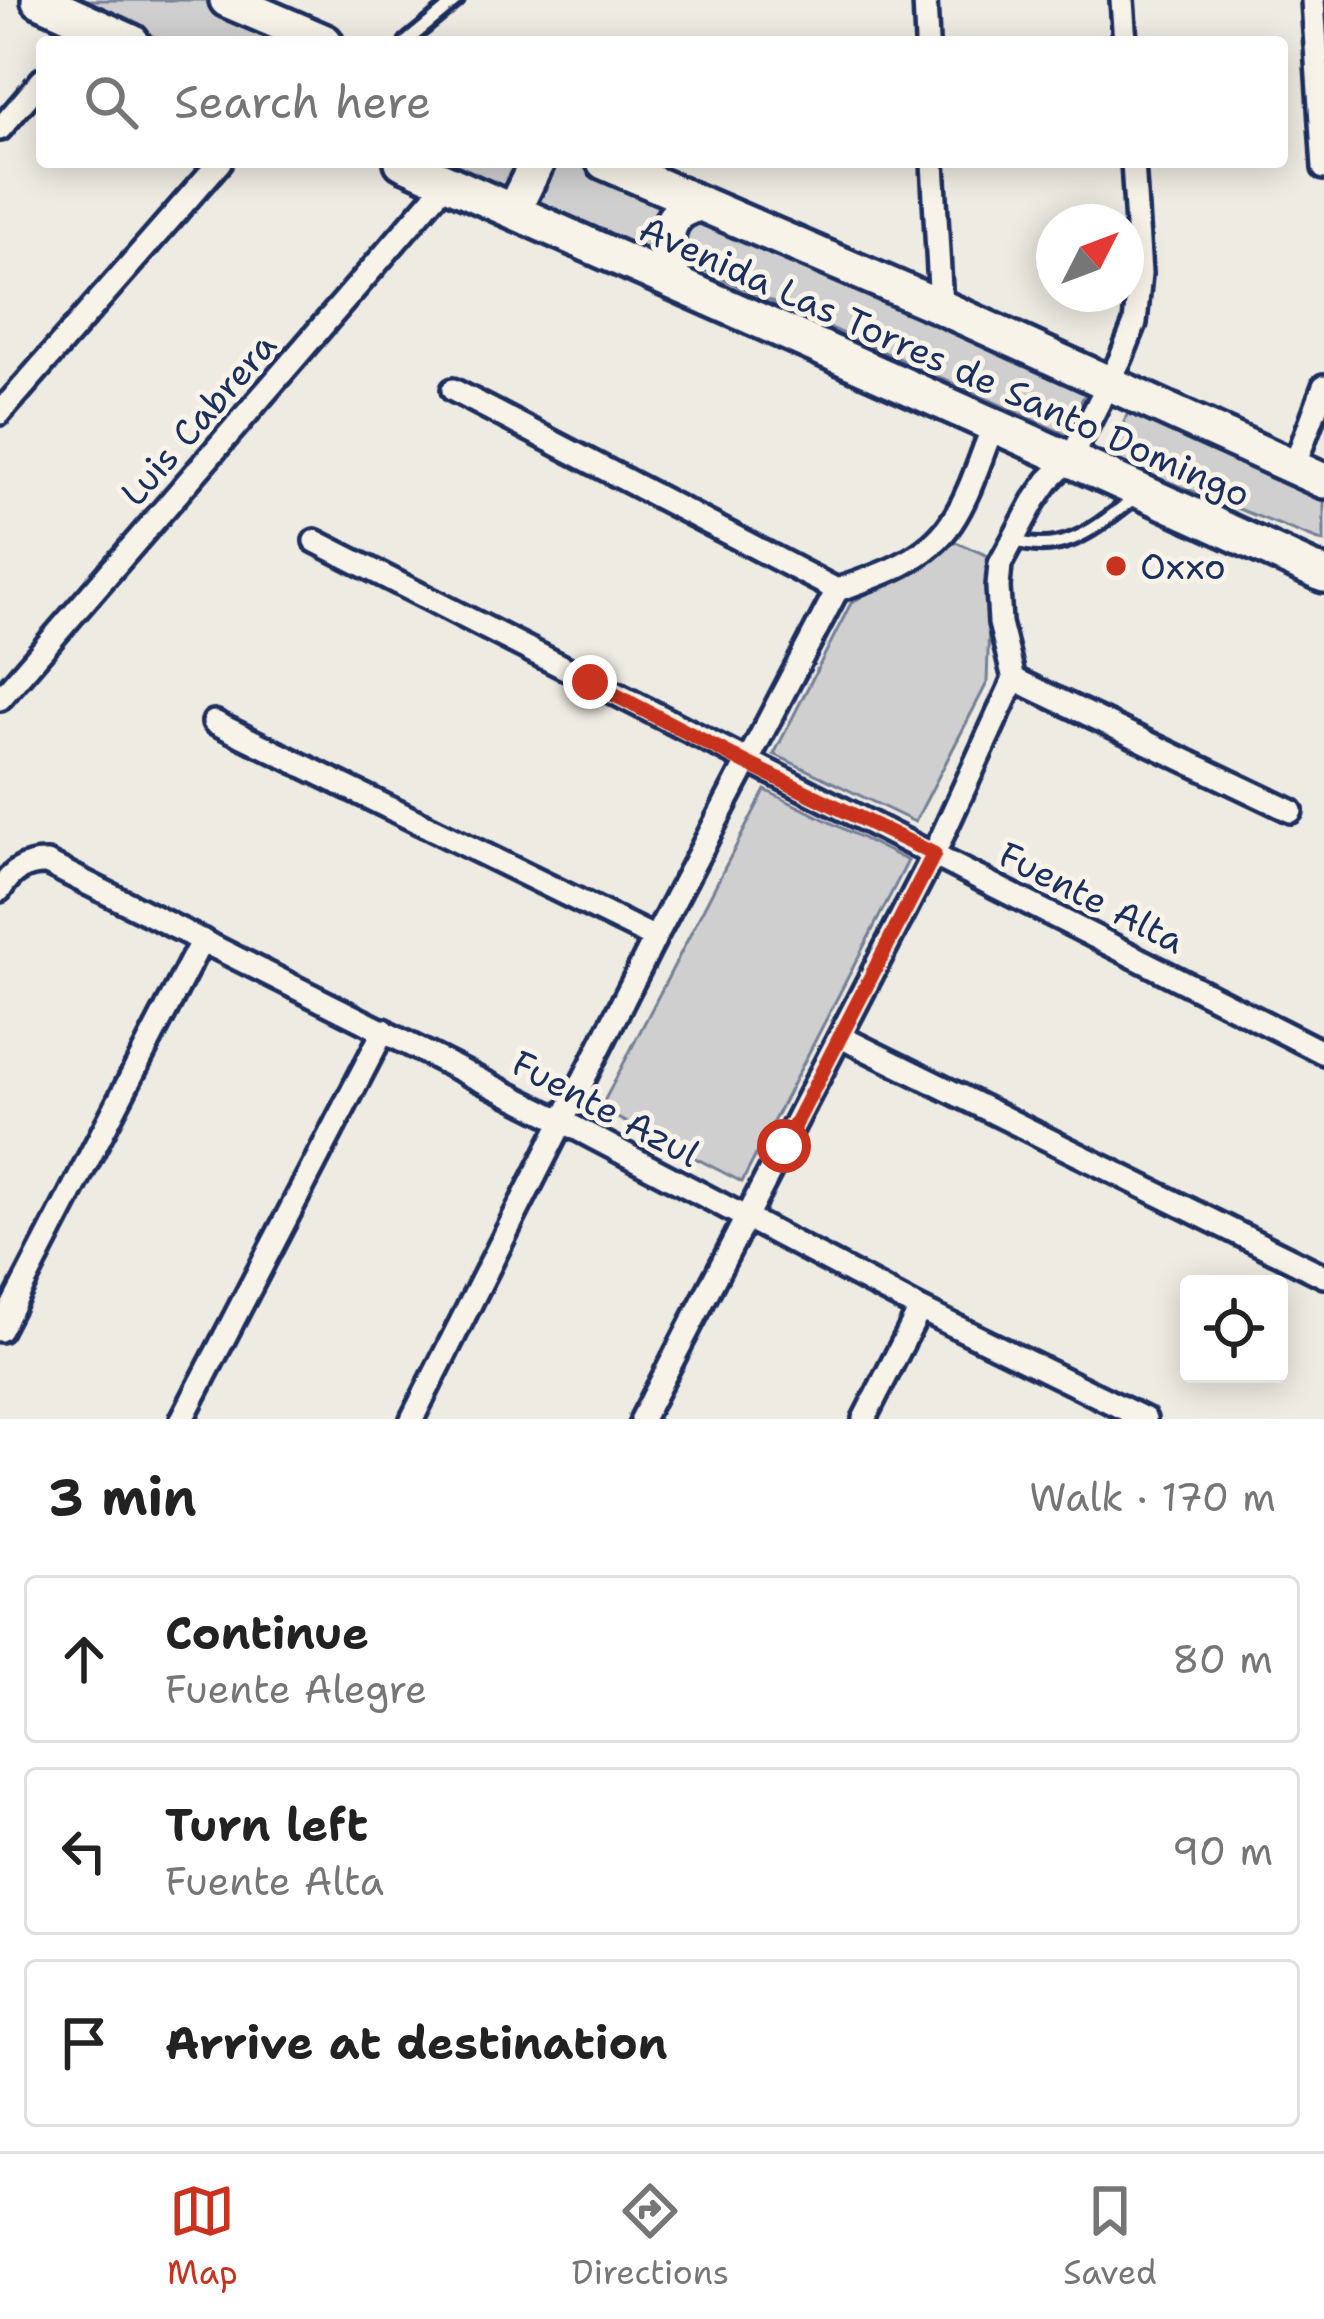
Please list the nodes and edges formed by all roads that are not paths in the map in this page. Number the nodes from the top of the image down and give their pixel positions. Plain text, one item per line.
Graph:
1 (39, 0) edge
2 (227, 0) edge
3 (457, 0) edge
4 (925, 0) edge
5 (1122, 0) edge
6 (1312, 0) edge
7 (83, 33) edge
8 (311, 36) edge
9 (413, 36) edge
10 (927, 36) edge
11 (1125, 36) edge
12 (36, 87) edge
13 (0, 129) edge
14 (215, 168) edge
15 (416, 168) edge
16 (534, 168) edge
17 (618, 168) edge
18 (933, 168) edge
19 (1133, 168) edge
20 (1324, 168) edge
21 (447, 182) junction
22 (702, 204) junction
23 (513, 211) junction
24 (675, 282) junction
25 (941, 307) junction
26 (1109, 384) junction
27 (1324, 386) edge
28 (453, 391) dead end
29 (0, 412) edge
30 (993, 427) junction
31 (1071, 458) junction
32 (1309, 474) edge
33 (1143, 492) junction
34 (1012, 540) junction
35 (315, 542) dead end
36 (1324, 574) edge
37 (837, 590) junction
38 (1014, 679) junction
39 (0, 699) edge
40 (214, 722) dead end
41 (746, 763) junction
42 (1291, 811) dead end
43 (934, 854) junction
44 (0, 890) edge
45 (655, 938) junction
46 (202, 940) junction
47 (384, 1030) junction
48 (841, 1036) junction
49 (1324, 1053) edge
50 (564, 1122) junction
51 (747, 1219) junction
52 (1324, 1276) edge
53 (920, 1309) junction
54 (0, 1330) edge
55 (1102, 1410) edge
56 (182, 1419) edge
57 (412, 1419) edge
58 (642, 1419) edge
59 (864, 1419) edge
60 (1145, 1419) edge

1 - 7 street
2 - 8 street
3 - 9 lane
4 - 10 street
5 - 11 street
6 - 20 street
12 - 13 street
14 - 29 street
15 - 21 street, Avenida Las Torres de Santo Domingo
16 - 23 street
17 - 22 street, Avenida Las Torres de Santo Domingo
18 - 25 street
19 - 26 street
21 - 23 street, Avenida Las Torres de Santo Domingo
21 - 39 street, Luis Cabrera
22 - 24 street
22 - 25 street, Avenida Las Torres de Santo Domingo
23 - 24 street, Avenida Las Torres de Santo Domingo
24 - 30 street, Avenida Las Torres de Santo Domingo
25 - 26 street, Avenida Las Torres de Santo Domingo
26 - 31 street
26 - 32 street, Avenida Las Torres de Santo Domingo
27 - 32 street
28 - 37 street
30 - 31 street, Avenida Las Torres de Santo Domingo
30 - 37 street
31 - 33 street, Avenida Las Torres de Santo Domingo
31 - 34 street
33 - 34 lane
33 - 36 street, Avenida Las Torres de Santo Domingo
34 - 38 street
35 - 41 street, Fuente Alta
37 - 41 street
38 - 42 street
38 - 43 street
40 - 45 street
41 - 43 street, Fuente Alta
41 - 45 street
43 - 48 street
43 - 49 street, Fuente Alta
44 - 46 street, Fuente Azul
45 - 50 street
46 - 47 street, Fuente Azul
46 - 54 street
47 - 50 street, Fuente Azul
47 - 56 street
48 - 51 street
48 - 52 street
50 - 51 street, Fuente Azul
50 - 57 street
51 - 53 street, Fuente Azul
51 - 58 street
53 - 55 street, Fuente Azul
53 - 59 street
55 - 60 street, Fuente Azul

